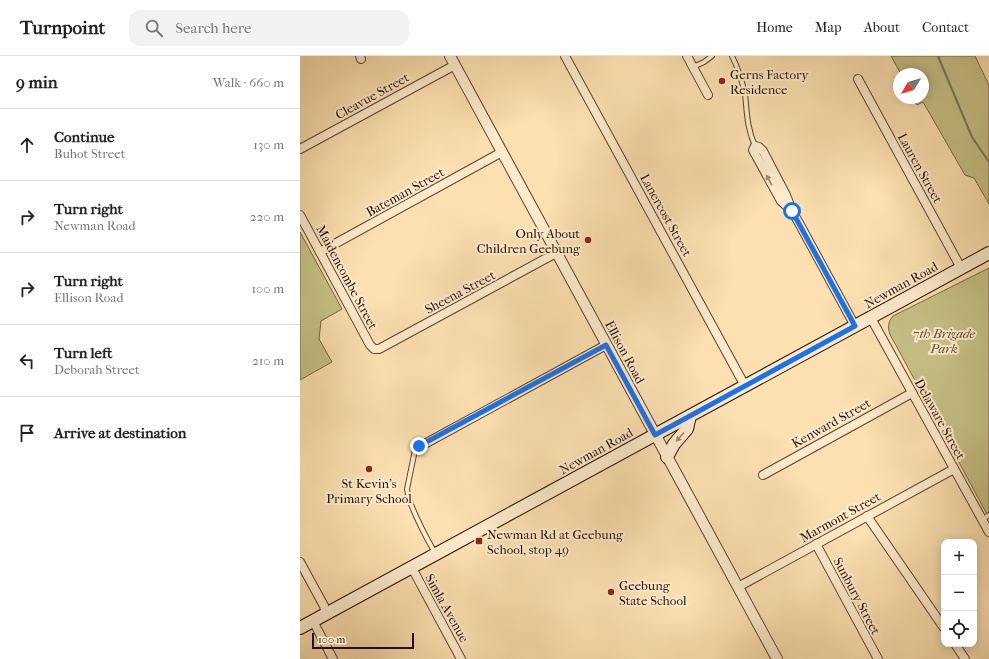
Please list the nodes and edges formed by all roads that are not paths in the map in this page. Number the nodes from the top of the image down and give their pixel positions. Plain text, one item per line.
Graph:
1 (565, 56) edge
2 (687, 56) edge
3 (712, 56) edge
4 (732, 56) edge
5 (452, 60) edge
6 (693, 68) junction
7 (858, 80) dead end
8 (708, 95) dead end
9 (755, 146) joint
10 (300, 149) edge
11 (502, 152) junction
12 (300, 215) edge
13 (320, 252) junction
14 (556, 252) junction
15 (989, 253) edge
16 (961, 268) junction
17 (871, 318) junction
18 (855, 326) junction
19 (606, 345) junction
20 (374, 349) joint
21 (745, 386) junction
22 (912, 393) junction
23 (690, 416) junction
24 (655, 435) junction
25 (419, 446) joint
26 (667, 456) junction
27 (954, 469) junction
28 (763, 475) dead end
29 (989, 515) edge
30 (867, 516) junction
31 (981, 520) junction
32 (989, 532) edge
33 (816, 544) junction
34 (436, 555) junction
35 (300, 562) edge
36 (412, 568) junction
37 (738, 587) junction
38 (326, 615) junction
39 (313, 621) junction
40 (941, 624) edge
41 (300, 628) edge
42 (957, 647) edge
43 (333, 659) edge
44 (462, 659) edge
45 (777, 659) edge
46 (878, 659) edge
47 (965, 659) edge

1 - 21 street, Lanercost Street
2 - 6 street
3 - 6 lane
4 - 9 lane
5 - 10 street, Cleavue Street
5 - 11 street, Ellison Road
6 - 8 street
7 - 16 street, Lauren Street
9 - 18 street
11 - 13 street, Bateman Street
11 - 14 street, Ellison Road
12 - 13 street, Maidencombe Street
13 - 20 street, Maidencombe Street
14 - 19 street, Ellison Road
14 - 20 street, Sheena Street
15 - 16 main road, Newman Road
16 - 17 main road, Newman Road
17 - 18 main road, Newman Road
17 - 22 street, Delaware Street
18 - 21 main road, Newman Road
19 - 24 street, Ellison Road
19 - 25 street
21 - 23 main road, Newman Road
22 - 27 street, Delaware Street
22 - 28 street, Kenward Street
23 - 24 main road, Newman Road
23 -> 26 main road
24 - 26 street, Ellison Road
24 - 34 main road, Newman Road
25 - 34 lane
26 - 37 street, Ellison Road
27 - 30 street, Marmont Street
27 - 31 street, Delaware Street
29 - 31 lane
30 - 33 street, Marmont Street
30 - 40 street
31 - 32 street, Delaware Street
33 - 37 street, Marmont Street
33 - 46 street, Sunbury Street
34 - 36 main road, Newman Road
35 - 38 street
36 - 38 main road, Newman Road
36 - 44 street, Simla Avenue
37 - 45 street, Ellison Road
38 - 39 main road, Newman Road
39 - 41 main road, Newman Road
39 - 43 street
42 - 47 street

